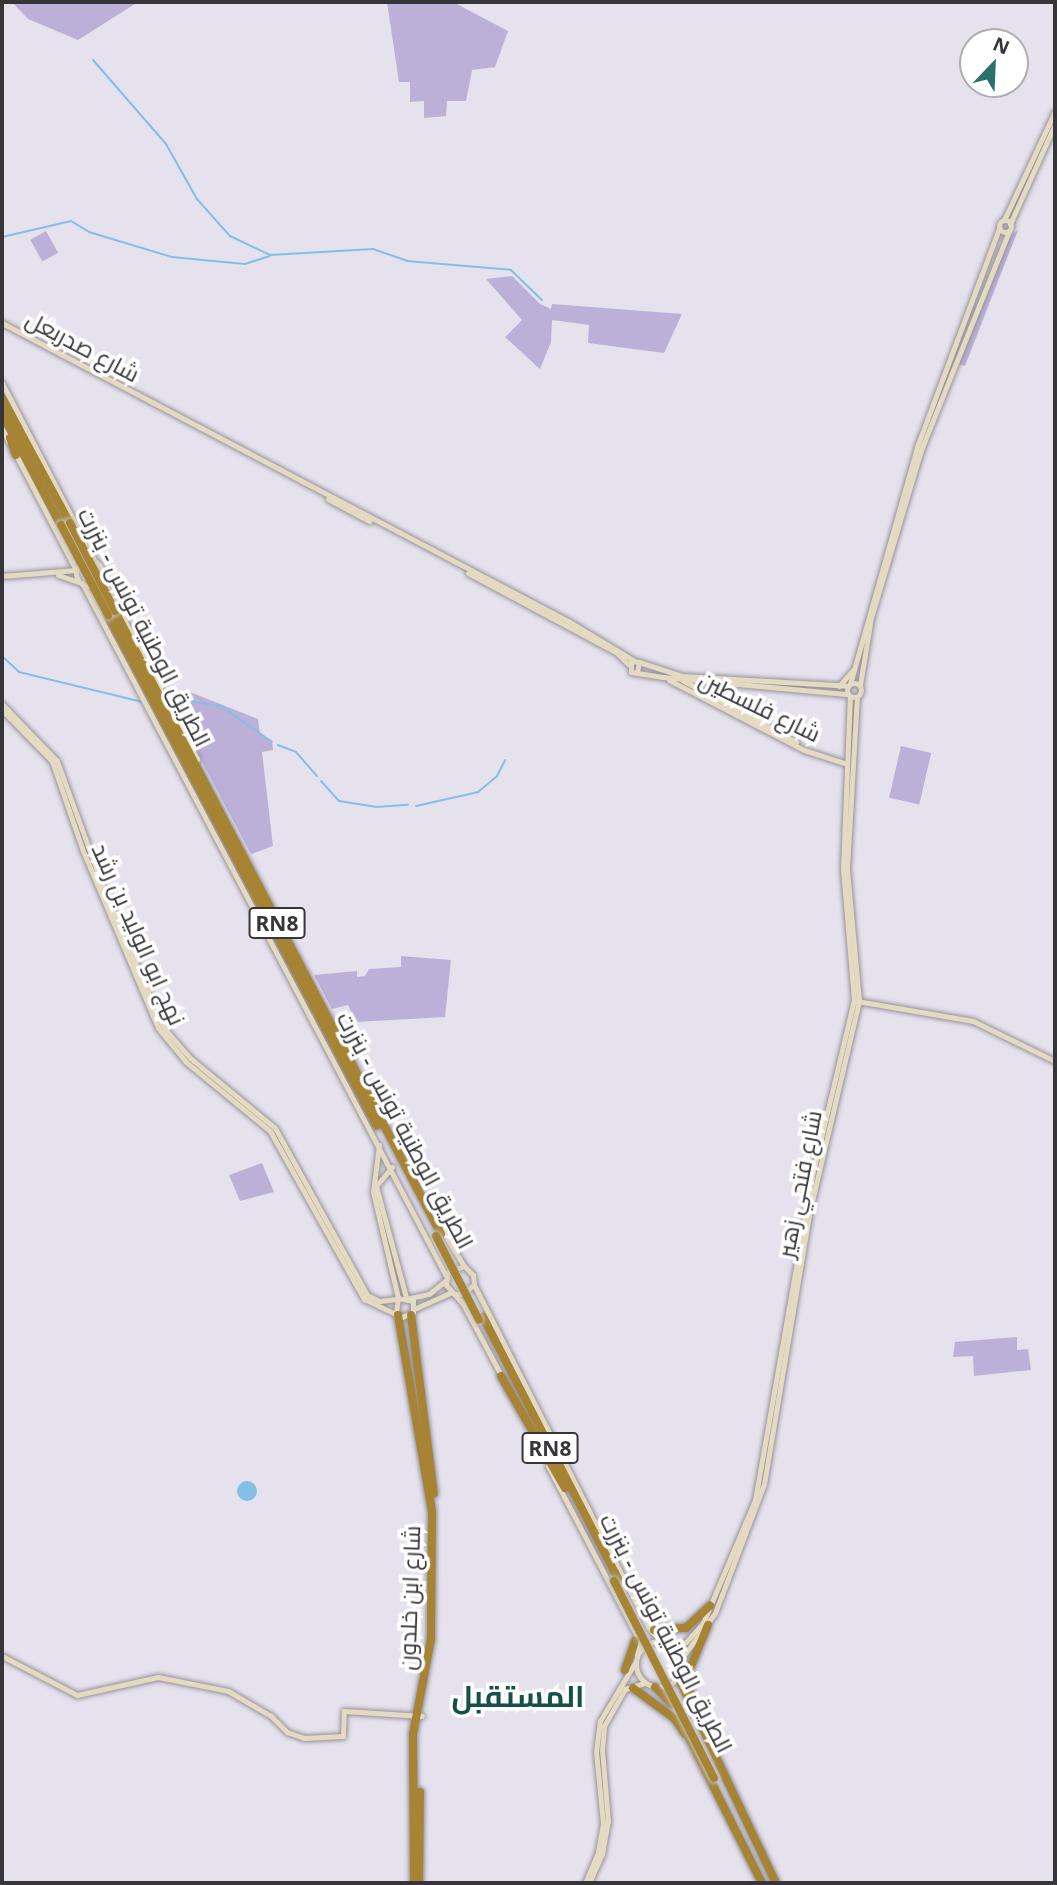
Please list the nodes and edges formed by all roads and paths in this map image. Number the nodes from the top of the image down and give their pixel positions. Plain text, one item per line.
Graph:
1 (1055, 111) edge
2 (1055, 124) edge
3 (1004, 220) junction
4 (1009, 227) junction
5 (999, 228) junction
6 (2, 324) edge
7 (945, 378) junction
8 (2, 383) edge
9 (2, 398) edge
10 (2, 413) edge
11 (2, 419) edge
12 (2, 429) edge
13 (16, 455) junction
14 (65, 524) junction
15 (95, 562) junction
16 (76, 570) junction
17 (55, 575) junction
18 (2, 576) edge
19 (101, 576) junction
20 (81, 583) junction
21 (111, 613) junction
22 (857, 661) junction
23 (634, 662) junction
24 (637, 672) junction
25 (663, 677) junction
26 (682, 678) junction
27 (860, 685) junction
28 (837, 688) junction
29 (850, 692) junction
30 (2, 704) edge
31 (2, 710) edge
32 (845, 762) junction
33 (257, 876) junction
34 (293, 954) junction
35 (281, 961) junction
36 (309, 985) junction
37 (857, 1001) junction
38 (330, 1043) junction
39 (1055, 1061) edge
40 (359, 1073) junction
41 (365, 1117) junction
42 (379, 1142) junction
43 (392, 1167) junction
44 (438, 1235) junction
45 (464, 1266) junction
46 (446, 1279) junction
47 (474, 1284) junction
48 (454, 1293) junction
49 (408, 1297) junction
50 (398, 1299) junction
51 (413, 1312) junction
52 (397, 1314) junction
53 (481, 1319) junction
54 (511, 1360) junction
55 (501, 1376) junction
56 (560, 1466) junction
57 (565, 1488) junction
58 (616, 1580) junction
59 (710, 1606) junction
60 (708, 1625) junction
61 (654, 1630) dead end
62 (635, 1641) dead end
63 (660, 1641) junction
64 (671, 1645) junction
65 (2, 1656) edge
66 (637, 1658) junction
67 (681, 1659) junction
68 (625, 1670) dead end
69 (678, 1678) junction
70 (645, 1683) junction
71 (655, 1687) junction
72 (633, 1688) dead end
73 (419, 1715) junction
74 (701, 1729) junction
75 (690, 1740) junction
76 (716, 1777) junction
77 (417, 1883) edge
78 (587, 1883) edge
79 (763, 1883) edge
80 (770, 1883) edge
81 (776, 1883) edge

1 - 3 street
2 - 4 street
3 - 4 street
3 - 5 street
4 - 5 street
4 - 7 street
5 - 7 street
6 - 23 street, شارع صدربعل
6 - 23 street, شارع صدربعل
7 - 22 street
7 - 27 street
8 - 15 street
9 - 14 highway, الطريق الوطنية تونس - بنزرت / RN8
10 - 14 highway, الطريق الوطنية تونس - بنزرت / RN8
11 - 13 highway
12 - 13 street
13 - 16 street
14 - 21 highway, الطريق الوطنية تونس - بنزرت / RN8, bridge
15 - 16 street
15 - 19 street
16 - 17 street
16 - 20 street
17 - 18 street
17 - 20 street
19 - 20 street
19 - 33 street
20 - 35 street
21 - 34 highway, الطريق الوطنية تونس - بنزرت / RN8
21 - 38 highway, الطريق الوطنية تونس - بنزرت / RN8
22 - 28 street
22 - 29 street
23 - 24 street
23 - 24 street
23 - 26 street
24 - 25 street
25 - 26 street
25 - 32 street, شارع فلسطين
26 - 28 street
26 - 29 street
26 - 32 street, شارع فلسطين
27 - 29 street
27 - 29 street
28 - 29 street
29 - 32 street, شارع فتحي زهير
29 - 37 street, شارع فتحي زهير
30 - 50 street, نهج ابو الوليد بن رشد
31 - 52 street, نهج ابو الوليد بن رشد
32 - 37 street, شارع فتحي زهير
33 - 34 highway, RN8
33 - 40 street
34 - 36 highway, الطريق الوطنية تونس - بنزرت / RN8
35 - 38 highway, RN8
35 - 41 street
36 - 40 highway, RN8
36 - 44 highway, الطريق الوطنية تونس - بنزرت / RN8
37 - 39 street
37 - 59 street, شارع فتحي زهير
37 - 60 street, شارع فتحي زهير
38 - 41 highway
38 - 44 highway, الطريق الوطنية تونس - بنزرت / RN8
40 - 45 street
41 - 42 street
42 - 43 street
42 - 50 street
43 - 46 street
43 - 49 street
44 - 53 highway, الطريق الوطنية تونس - بنزرت / RN8, bridge
45 - 46 street
45 - 47 street
46 - 48 street
46 - 49 street
47 - 48 street
47 - 54 street
48 - 51 street
48 - 55 street
49 - 50 street
49 - 51 street
50 - 52 street
51 - 52 street
51 - 73 highway, شارع ابن خلدون
52 - 73 highway, شارع ابن خلدون
53 - 56 highway, الطريق الوطنية تونس - بنزرت / RN8
53 - 57 highway, الطريق الوطنية تونس - بنزرت / RN8
54 - 56 highway
54 - 63 street
55 - 57 highway
55 - 66 street
56 - 58 highway, الطريق الوطنية تونس - بنزرت / RN8
57 - 58 highway, الطريق الوطنية تونس - بنزرت / RN8
58 - 76 highway, الطريق الوطنية تونس - بنزرت / RN8, bridge
59 - 61 highway
59 - 64 street, شارع فتحي زهير
60 - 67 street, شارع فتحي زهير
60 - 74 highway
62 - 68 highway
63 - 64 street
63 - 66 street
64 - 67 street
65 - 73 street
66 - 70 street
66 - 78 street
67 - 69 street
69 - 71 street
69 - 74 highway
70 - 71 street
70 - 78 street
71 - 75 highway, RN8
72 - 75 highway, RN8
73 - 77 highway, شارع ابن خلدون
74 - 81 highway
75 - 79 highway, RN8
76 - 79 highway, الطريق الوطنية تونس - بنزرت / RN8
76 - 80 highway, الطريق الوطنية تونس - بنزرت / RN8

